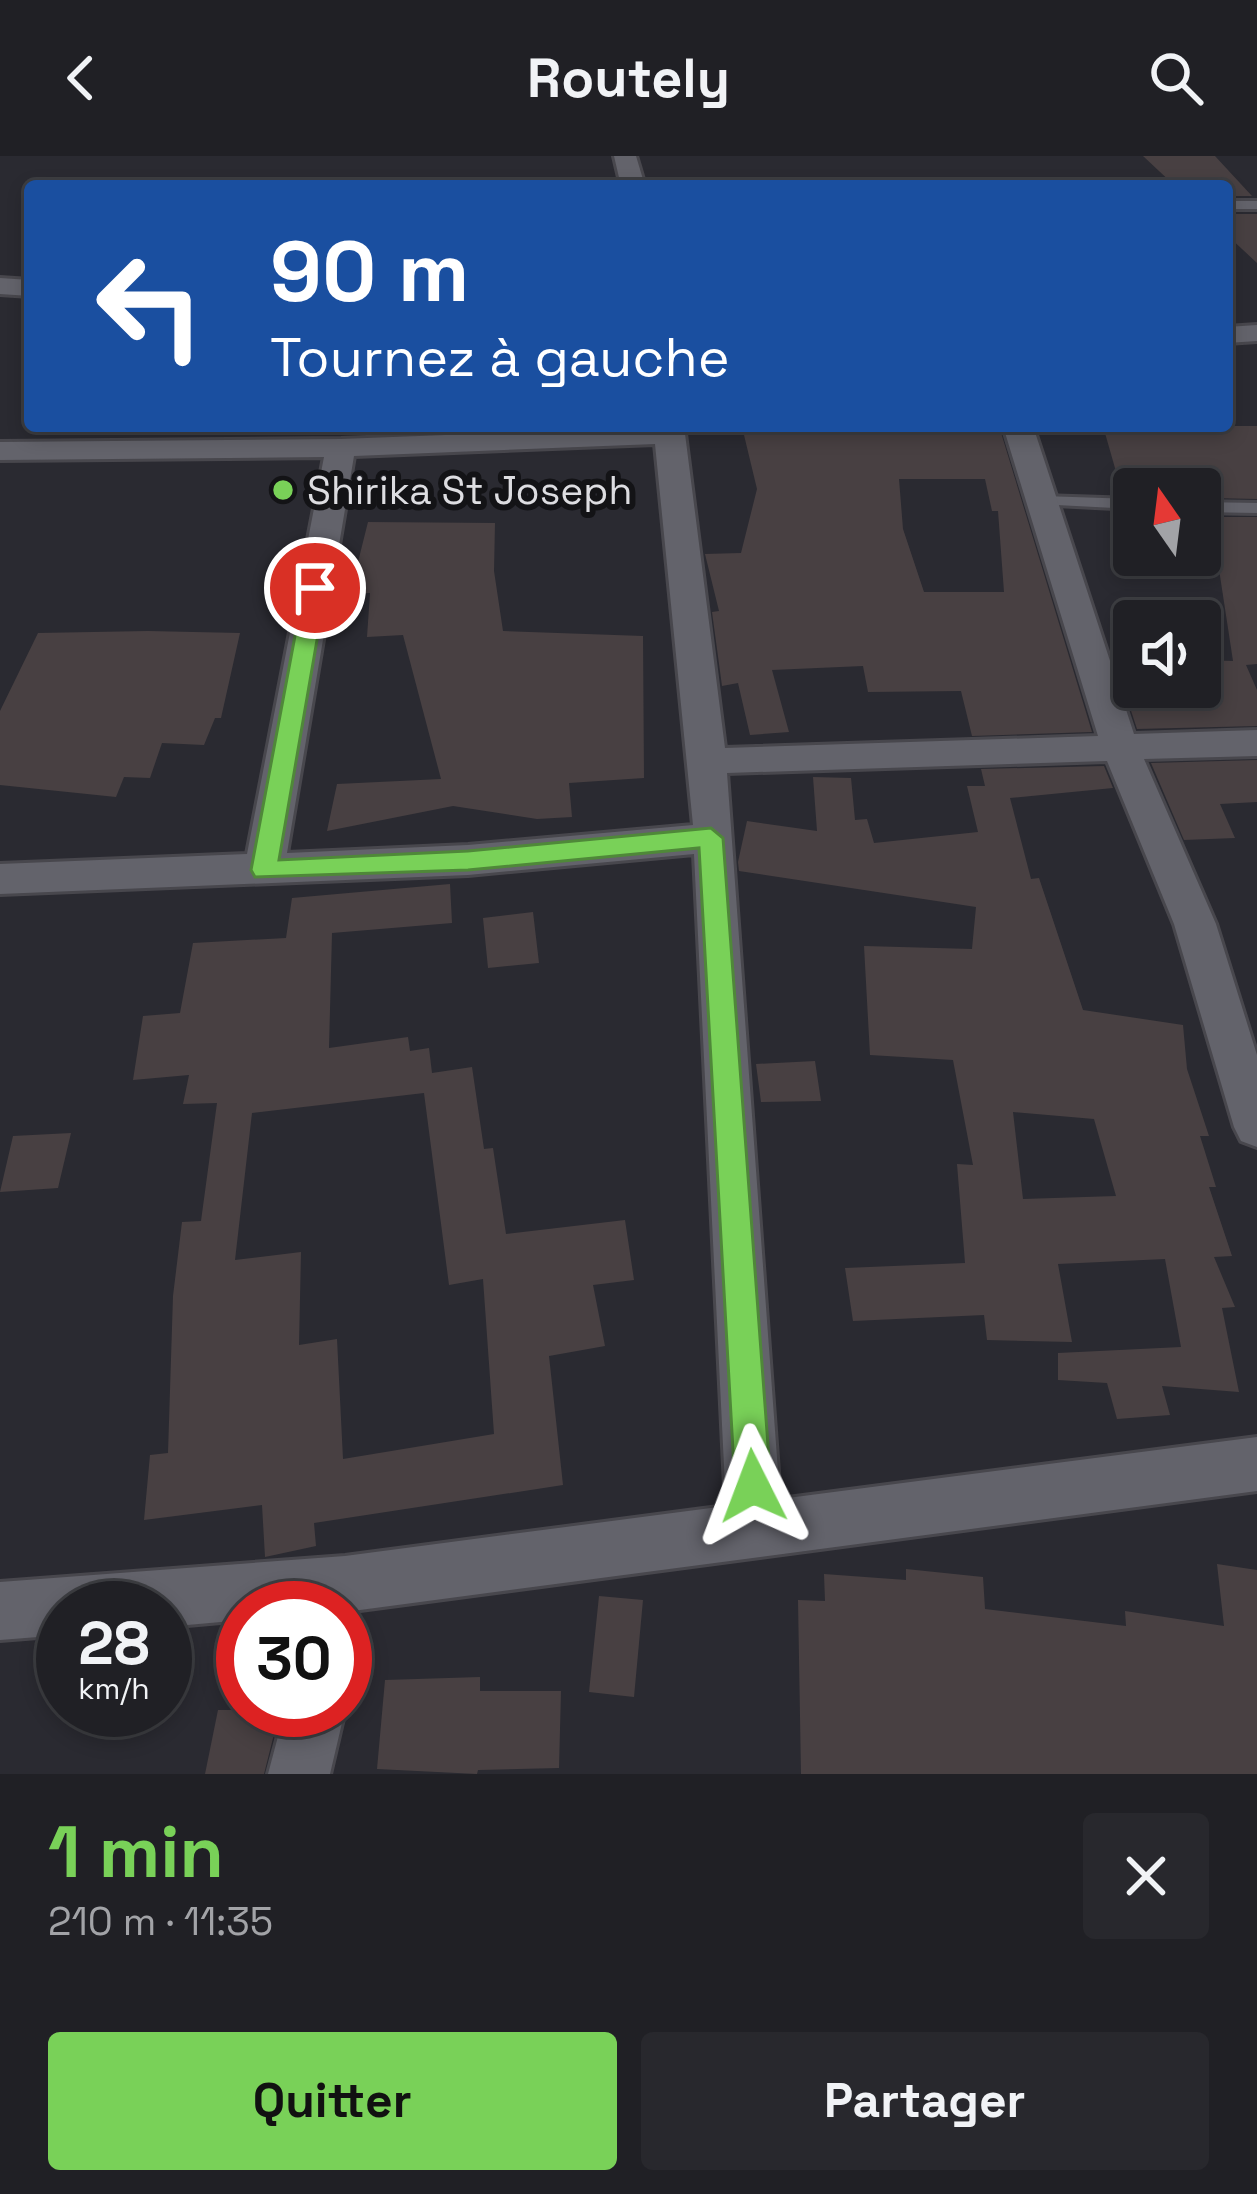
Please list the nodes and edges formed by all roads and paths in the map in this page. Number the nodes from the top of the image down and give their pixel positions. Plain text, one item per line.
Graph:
1 (632, 432) edge
2 (669, 432) edge
3 (1020, 432) edge
4 (340, 448) junction
5 (2, 456) edge
6 (1042, 501) junction
7 (1113, 504) edge
8 (1221, 507) edge
9 (1257, 508) edge
10 (1257, 743) edge
11 (1119, 745) junction
12 (708, 760) junction
13 (711, 838) junction
14 (264, 870) junction
15 (0, 879) edge
16 (1257, 1127) edge
17 (1257, 1464) edge
18 (755, 1534) junction
19 (372, 1591) edge
20 (216, 1601) edge
21 (0, 1610) edge
22 (308, 1737) edge
23 (299, 1774) edge

1 - 4 street
2 - 12 street
3 - 6 street
4 - 5 street
4 - 14 street
6 - 7 lane
6 - 11 street
8 - 9 lane
10 - 11 street
11 - 12 street
11 - 16 street
12 - 13 street
13 - 14 street
13 - 18 street
14 - 15 street
17 - 18 street
18 - 19 street
20 - 21 street
22 - 23 street

